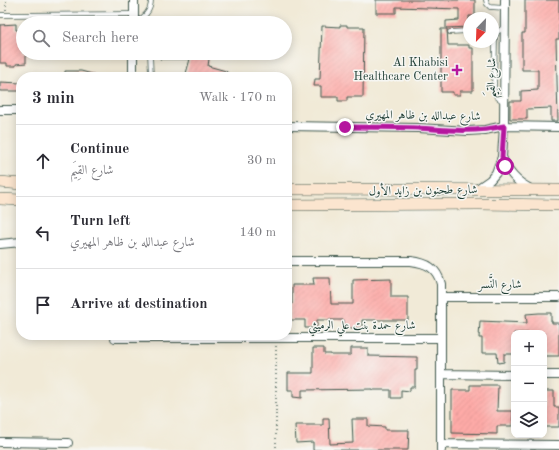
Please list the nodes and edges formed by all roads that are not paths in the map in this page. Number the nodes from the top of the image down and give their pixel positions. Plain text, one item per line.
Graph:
1 (134, 0) edge
2 (151, 0) edge
3 (486, 0) edge
4 (505, 4) edge
5 (0, 15) edge
6 (32, 16) edge
7 (134, 16) edge
8 (143, 16) edge
9 (505, 27) junction
10 (499, 31) edge
11 (450, 32) dead end
12 (463, 32) edge
13 (495, 48) edge
14 (133, 60) edge
15 (150, 60) edge
16 (133, 72) edge
17 (151, 72) edge
18 (504, 102) junction
19 (0, 110) edge
20 (16, 110) edge
21 (292, 126) edge
22 (504, 126) junction
23 (559, 127) edge
24 (502, 157) junction
25 (0, 182) edge
26 (16, 184) edge
27 (292, 189) edge
28 (532, 189) junction
29 (476, 190) junction
30 (559, 190) edge
31 (0, 199) edge
32 (16, 200) edge
33 (292, 205) edge
34 (559, 205) edge
35 (16, 242) edge
36 (0, 244) edge
37 (292, 259) edge
38 (442, 297) junction
39 (559, 297) edge
40 (292, 338) edge
41 (441, 338) junction
42 (441, 374) junction
43 (511, 374) edge
44 (547, 375) edge
45 (559, 375) edge
46 (0, 442) edge
47 (68, 443) dead end
48 (559, 446) edge
49 (441, 447) edge

1 - 7 street
2 - 8 lane
3 - 4 lane
4 - 9 street, شارع القِيَم
5 - 6 lane
9 - 10 lane
9 - 18 street, شارع القِيَم
11 - 12 lane
13 - 18 lane
14 - 16 street
15 - 17 lane
18 - 22 street, شارع القِيَم
19 - 20 street
21 - 22 street, شارع عبدالله بن ظاهر المهيري
22 - 23 street, شارع عبدالله بن ظاهر المهيري
22 - 24 street, شارع القِيَم
24 - 28 street
24 - 29 street, شارع القِيَم
25 - 26 street
27 - 29 street, شارع طحنون بن زايد الأول
28 - 29 street, شارع طحنون بن زايد الأول
28 - 30 street, شارع طحنون بن زايد الأول
31 - 32 street
33 - 34 street, شارع طحنون بن زايد الأول
35 - 36 street
37 - 38 street
38 - 39 street, شارع النَّسر
38 - 41 street
40 - 41 street, شارع حمدة بنت علي الرميثي
41 - 42 street
42 - 43 street
42 - 49 street
44 - 45 street
46 - 47 street
48 - 49 street

